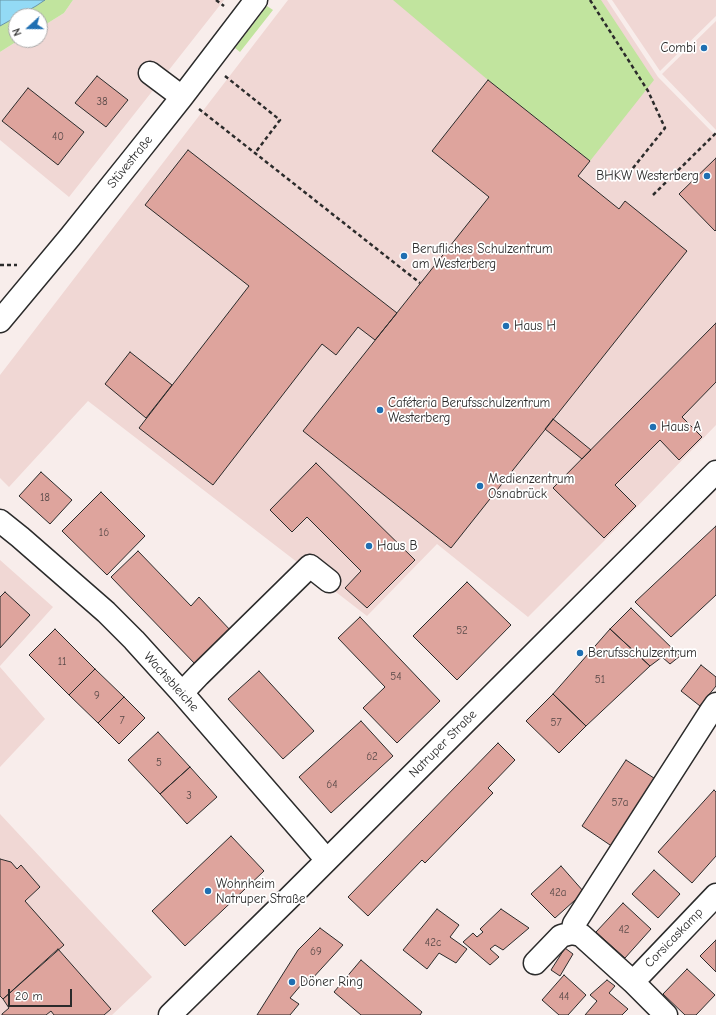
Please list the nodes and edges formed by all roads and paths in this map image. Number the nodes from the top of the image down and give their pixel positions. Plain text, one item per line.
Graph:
1 (256, 0) edge
2 (590, 0) edge
3 (150, 73) dead end
4 (225, 76) dead end
5 (182, 97) junction
6 (716, 133) edge
7 (255, 153) junction
8 (629, 173) dead end
9 (653, 195) dead end
10 (420, 283) dead end
11 (0, 321) edge
12 (716, 472) edge
13 (0, 521) edge
14 (329, 581) dead end
15 (182, 693) junction
16 (716, 704) edge
17 (326, 859) junction
18 (716, 895) edge
19 (572, 933) junction
20 (535, 963) dead end
21 (632, 982) junction
22 (170, 1015) edge
23 (666, 1015) edge

1 - 5 street, Stüvestraße
2 - 8 path
3 - 5 street
4 - 7 path
5 - 7 path
5 - 11 street, Stüvestraße
6 - 9 path
7 - 10 path
12 - 17 street, Natruper Straße
13 - 15 street, Wachsbleiche
14 - 15 street
15 - 17 street, Wachsbleiche
16 - 19 street
17 - 22 street, Natruper Straße
18 - 21 street, Corsicaskamp
19 - 20 street
19 - 21 street
21 - 23 street

